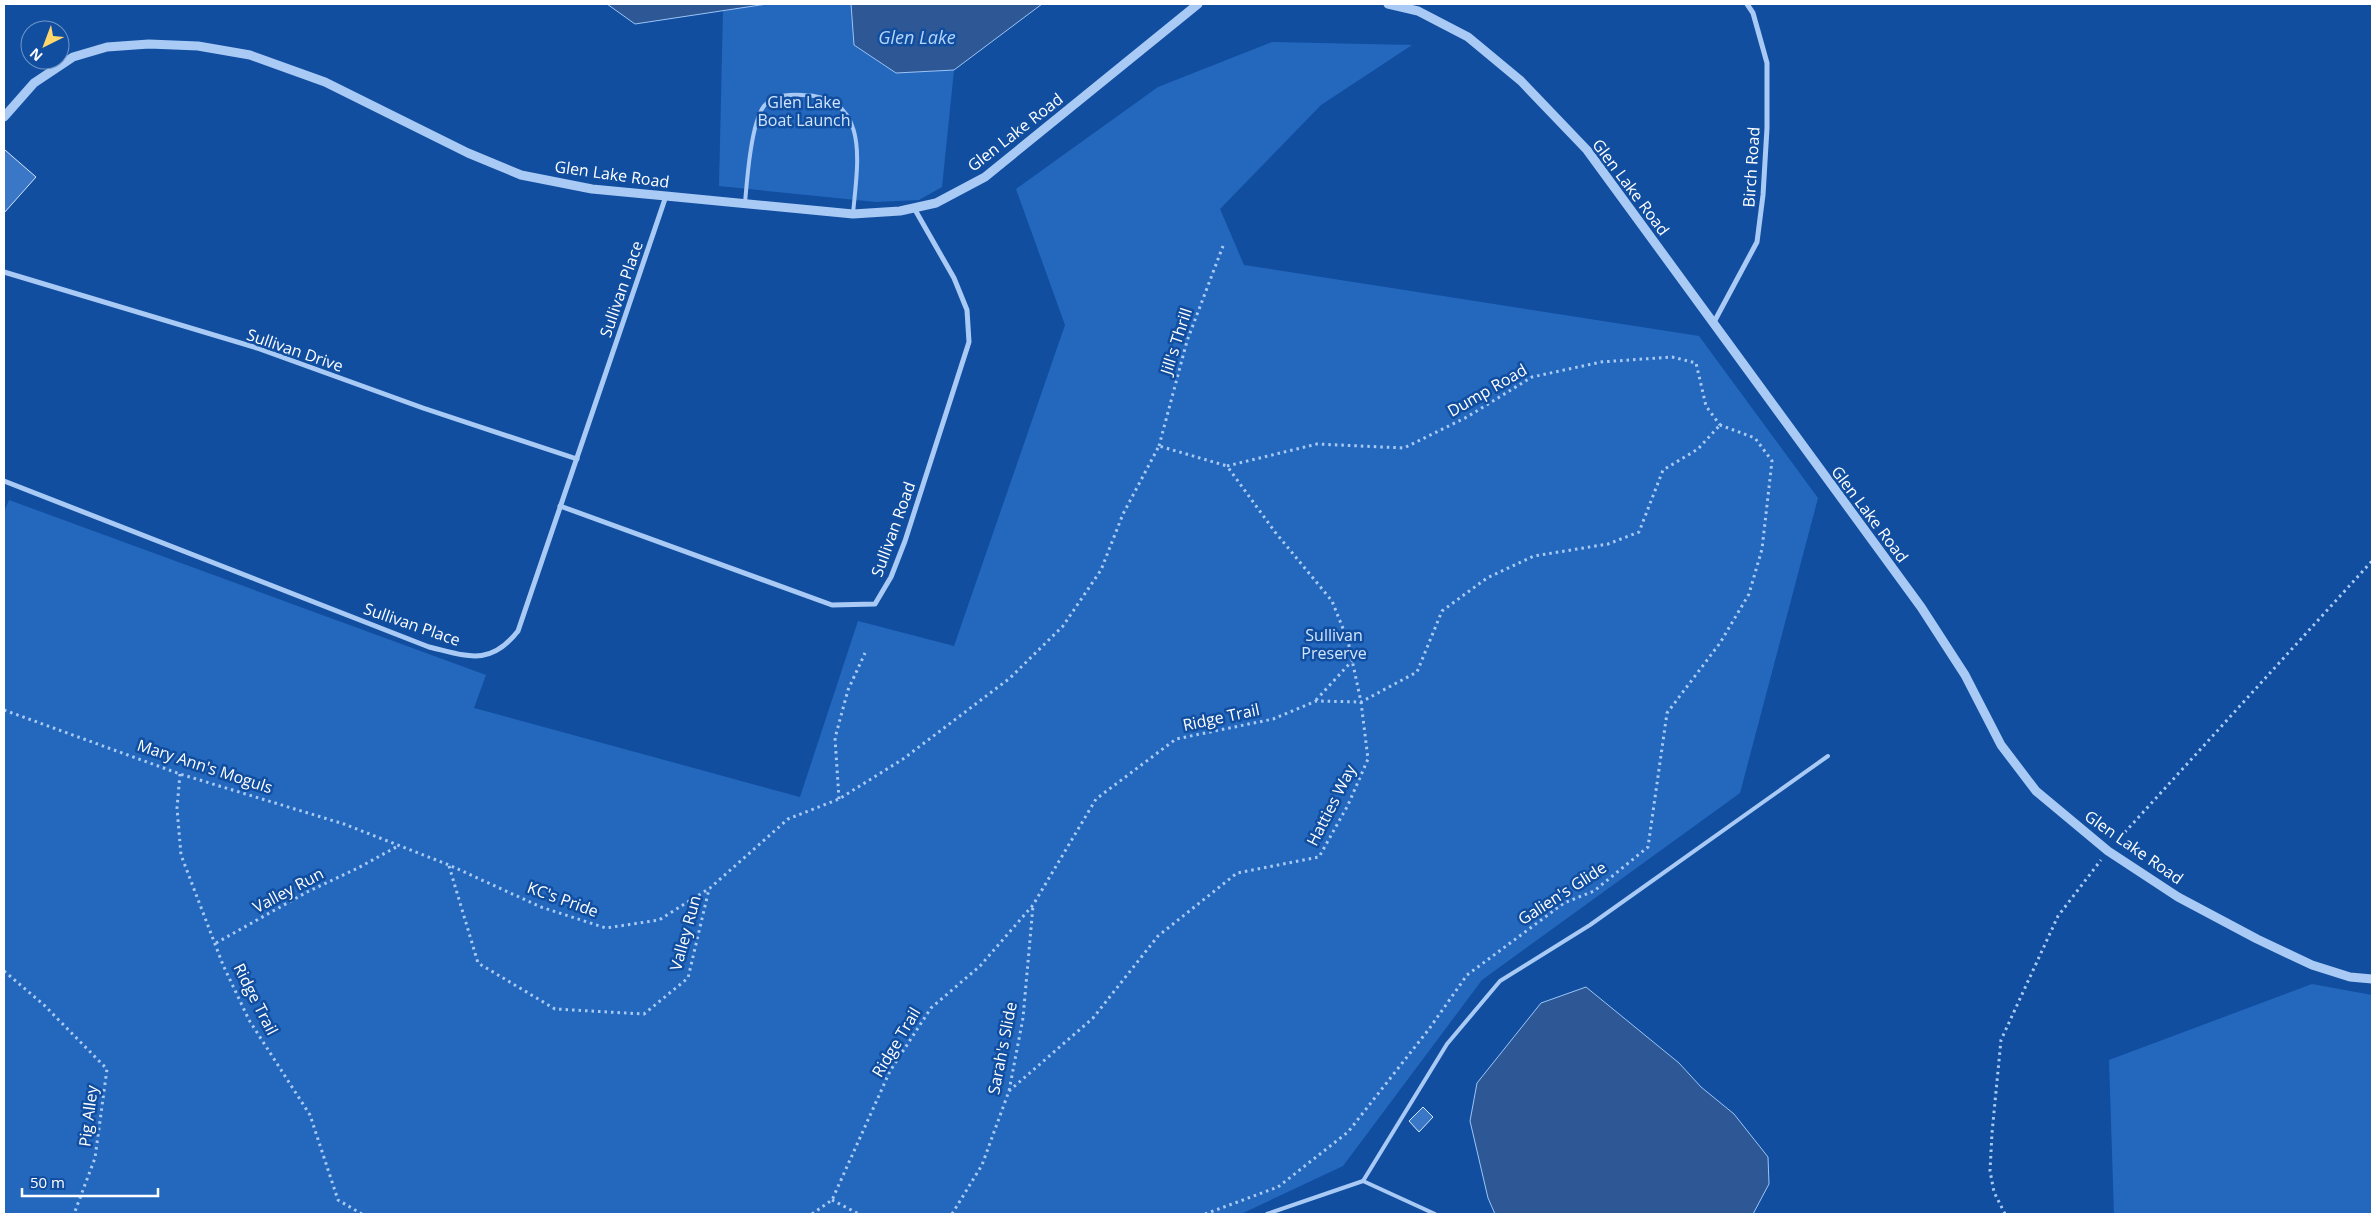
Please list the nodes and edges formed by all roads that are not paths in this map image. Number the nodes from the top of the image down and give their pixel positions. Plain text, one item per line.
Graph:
1 (1198, 4) edge
2 (1388, 4) edge
3 (1747, 4) edge
4 (4, 117) edge
5 (666, 196) junction
6 (745, 203) junction
7 (914, 208) junction
8 (853, 214) junction
9 (4, 272) edge
10 (1713, 324) junction
11 (577, 458) junction
12 (4, 481) edge
13 (560, 506) junction
14 (1828, 756) dead end
15 (2372, 979) edge
16 (1363, 1182) junction
17 (1267, 1214) edge
18 (1435, 1214) edge

1 - 7 street, Glen Lake Road
2 - 10 street, Glen Lake Road
3 - 10 street, Birch Road
4 - 5 street, Glen Lake Road
5 - 6 street, Glen Lake Road
5 - 11 street, Sullivan Place
6 - 8 street, Glen Lake Road
6 - 8 lane
7 - 8 street, Glen Lake Road
7 - 13 street, Sullivan Road
9 - 11 street, Sullivan Drive
10 - 15 street, Glen Lake Road
11 - 13 street, Sullivan Place
12 - 13 street, Sullivan Place
14 - 16 lane
16 - 17 lane
16 - 18 lane

